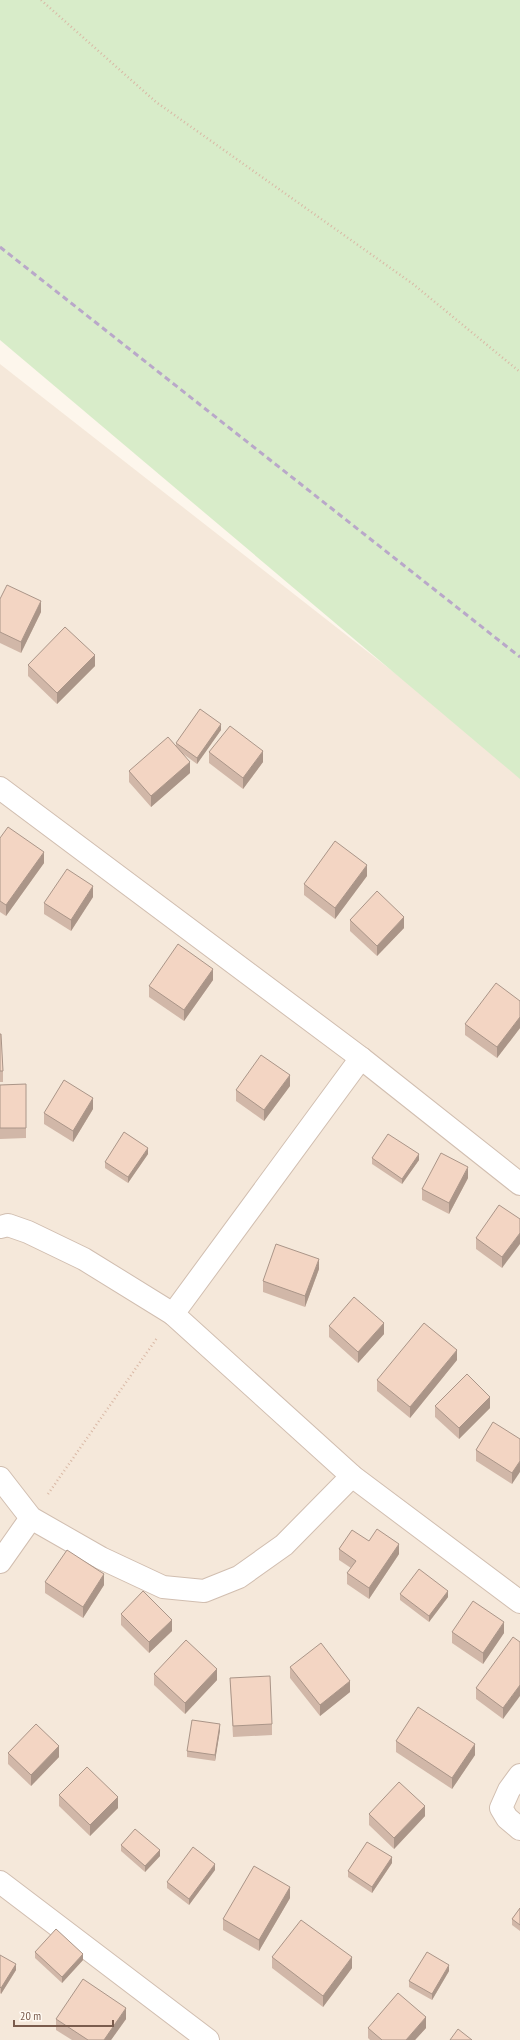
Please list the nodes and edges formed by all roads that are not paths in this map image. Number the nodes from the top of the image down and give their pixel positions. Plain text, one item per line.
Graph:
1 (0, 788) edge
2 (360, 1058) junction
3 (520, 1184) edge
4 (0, 1227) edge
5 (173, 1314) junction
6 (352, 1476) junction
7 (0, 1478) edge
8 (31, 1518) junction
9 (0, 1562) edge
10 (520, 1602) edge
11 (520, 1775) edge
12 (520, 1830) edge
13 (0, 1882) edge
14 (195, 2036) edge

1 - 2 street
2 - 3 street
2 - 5 street
4 - 5 street
5 - 6 street
6 - 8 street
6 - 10 street
7 - 8 street
8 - 9 street
11 - 12 street
13 - 14 street

